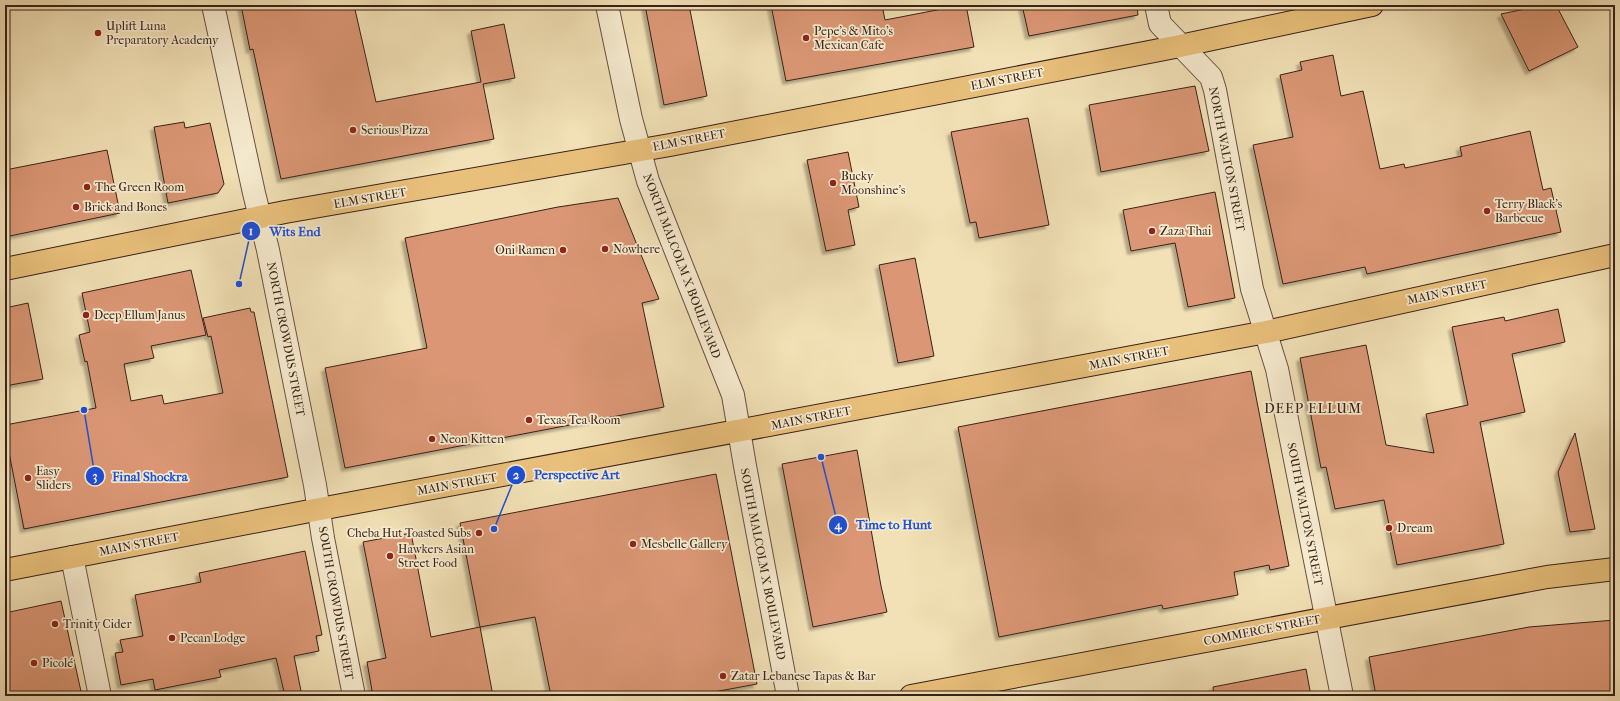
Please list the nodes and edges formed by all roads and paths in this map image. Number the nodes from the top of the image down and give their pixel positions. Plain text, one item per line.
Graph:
1 (213, 5) edge
2 (607, 5) edge
3 (1156, 5) edge
4 (1372, 5) edge
5 (1180, 46) junction
6 (639, 149) junction
7 (260, 217) junction
8 (1615, 255) edge
9 (5, 269) edge
10 (1266, 332) junction
11 (739, 432) junction
12 (320, 509) junction
13 (72, 557) junction
14 (1615, 569) edge
15 (5, 570) edge
16 (1326, 618) junction
17 (100, 696) edge
18 (354, 696) edge
19 (788, 696) edge
20 (911, 696) edge
21 (1342, 696) edge

1 - 7 street, NORTH CROWDUS STREET
2 - 6 street, NORTH MALCOLM X BOULEVARD
3 - 5 street, NORTH WALTON STREET
4 - 5 main road, ELM STREET
5 - 6 main road, ELM STREET
5 - 10 street, NORTH WALTON STREET
6 - 7 main road, ELM STREET
6 - 11 street, NORTH MALCOLM X BOULEVARD
7 - 9 main road, ELM STREET
7 - 12 street, NORTH CROWDUS STREET
8 - 10 main road, MAIN STREET
10 - 11 main road, MAIN STREET
10 - 16 street, SOUTH WALTON STREET
11 - 12 main road, MAIN STREET
11 - 19 street, SOUTH MALCOLM X BOULEVARD
12 - 13 main road, MAIN STREET
12 - 18 street, SOUTH CROWDUS STREET
13 - 15 main road, MAIN STREET
13 - 17 street
14 - 16 main road, COMMERCE STREET
16 - 20 main road, COMMERCE STREET
16 - 21 street, SOUTH WALTON STREET

